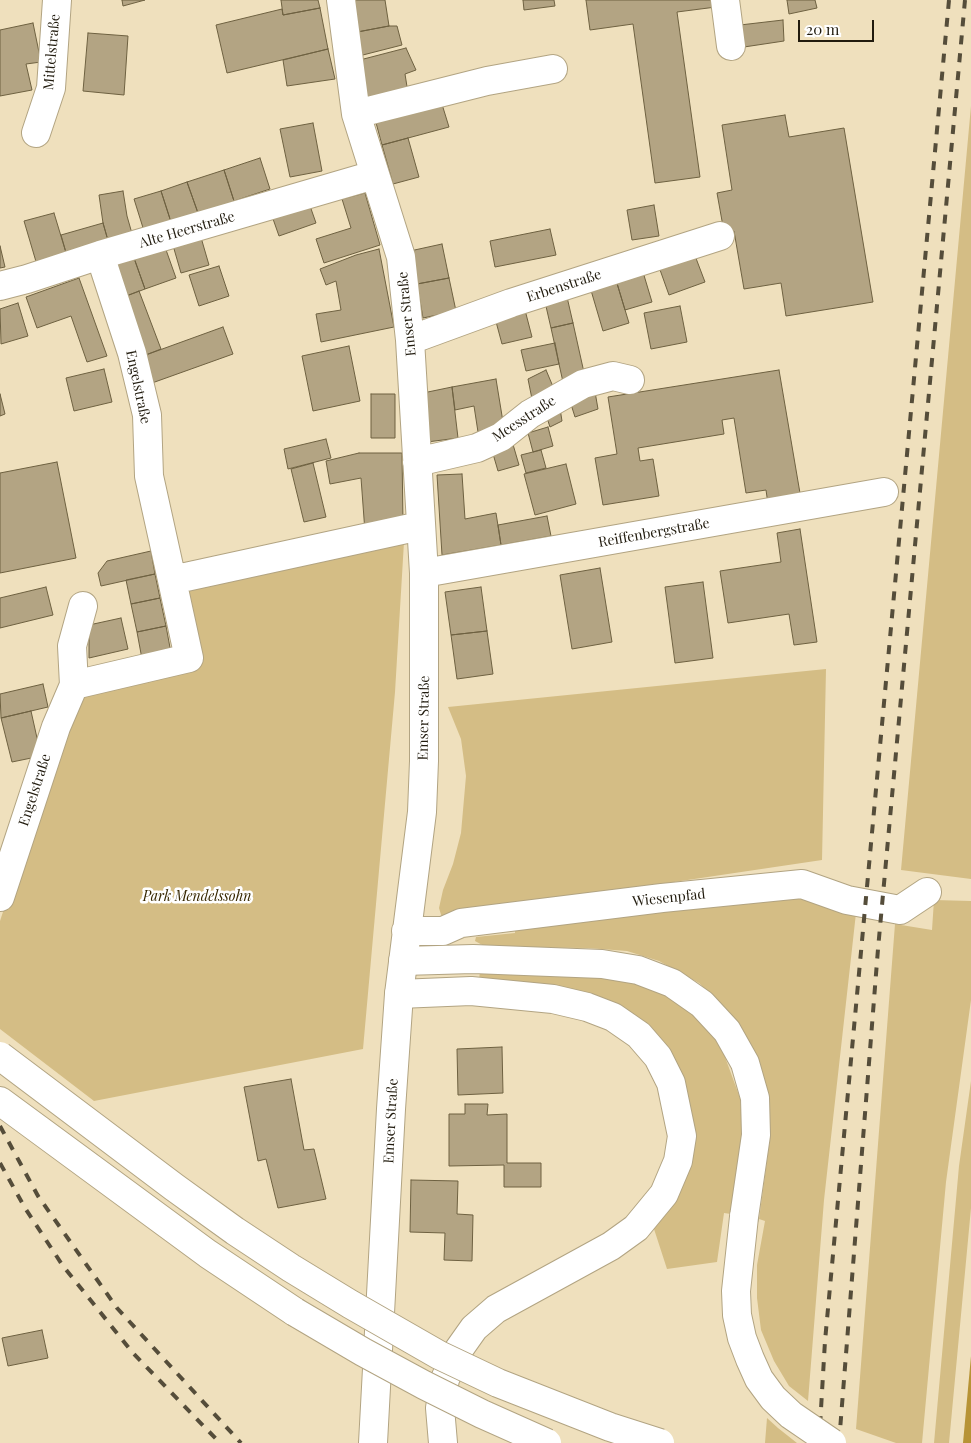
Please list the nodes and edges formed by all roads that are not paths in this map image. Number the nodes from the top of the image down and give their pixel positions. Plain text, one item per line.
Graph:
1 (57, 0) edge
2 (341, 0) edge
3 (726, 0) edge
4 (731, 46) dead end
5 (553, 69) dead end
6 (356, 114) junction
7 (36, 133) dead end
8 (374, 175) junction
9 (720, 236) dead end
10 (100, 255) junction
11 (0, 286) edge
12 (410, 340) junction
13 (630, 380) dead end
14 (417, 462) junction
15 (884, 492) dead end
16 (420, 526) junction
17 (424, 573) junction
18 (172, 580) junction
19 (83, 606) dead end
20 (74, 685) junction
21 (926, 892) dead end
22 (0, 896) edge
23 (406, 931) junction
24 (403, 961) junction
25 (399, 994) junction
26 (0, 1056) edge
27 (0, 1101) edge
28 (373, 1443) edge
29 (443, 1443) edge
30 (548, 1443) edge
31 (660, 1443) edge
32 (832, 1443) edge

1 - 7 main road, Mittelstraße
2 - 6 main road, Emser Straße
3 - 4 main road
5 - 6 main road
6 - 8 main road, Emser Straße
8 - 10 main road, Alte Heerstraße
8 - 12 main road, Emser Straße
9 - 12 main road, Erbenstraße
10 - 11 main road, Alte Heerstraße
10 - 18 main road, Engelstraße
12 - 14 main road, Emser Straße
13 - 14 main road, Meesstraße
14 - 16 main road, Emser Straße
15 - 17 main road, Reiffenbergstraße
16 - 17 main road, Emser Straße
16 - 18 main road
17 - 23 main road, Emser Straße
18 - 20 main road, Engelstraße
19 - 20 main road, Engelstraße
20 - 22 main road, Engelstraße
21 - 23 main road, Wiesenpfad
23 - 24 main road, Emser Straße
24 - 25 main road, Emser Straße
24 - 32 main road, bridge
25 - 28 main road, Emser Straße
25 - 29 main road
26 - 31 main road, bridge
27 - 30 main road, bridge

